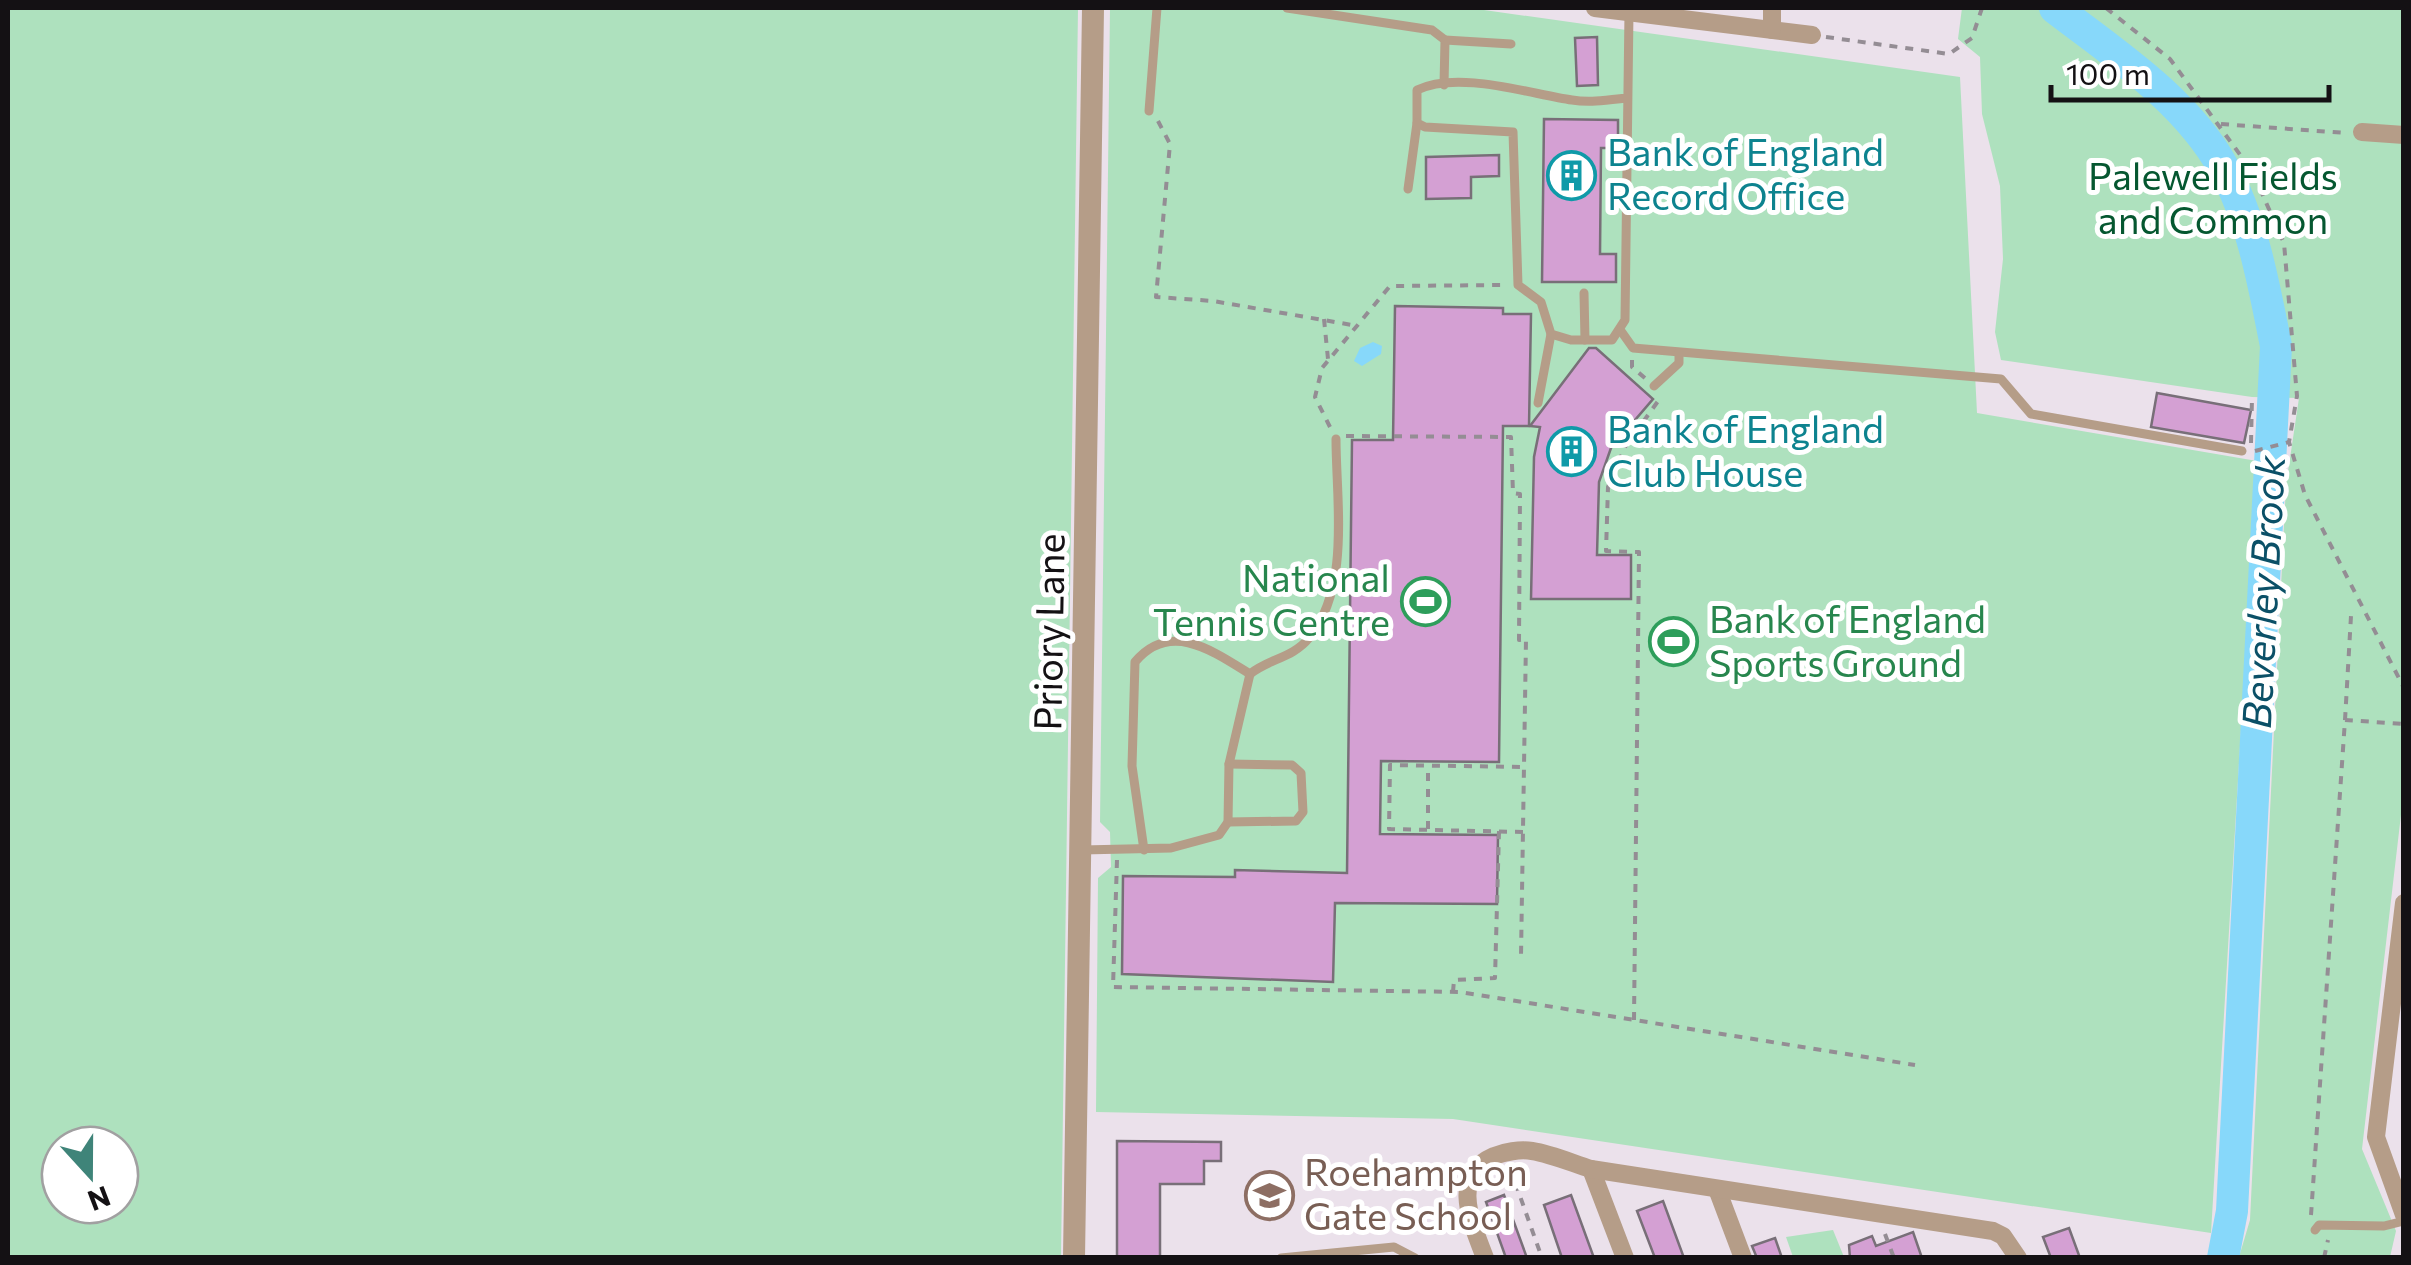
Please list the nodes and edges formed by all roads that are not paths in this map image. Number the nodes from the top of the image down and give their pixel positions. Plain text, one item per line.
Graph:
1 (1093, 8) edge
2 (1157, 8) edge
3 (1286, 8) edge
4 (1595, 8) edge
5 (1772, 8) edge
6 (1629, 12) junction
7 (1772, 30) junction
8 (1812, 35) road end
9 (1446, 40) junction
10 (1511, 44) dead end
11 (1444, 85) junction
12 (1627, 98) junction
13 (1149, 111) road end
14 (1417, 124) junction
15 (2362, 132) road end
16 (2404, 135) edge
17 (1408, 189) dead end
18 (1584, 293) dead end
19 (1621, 332) junction
20 (1552, 334) junction
21 (1585, 340) junction
22 (1680, 353) junction
23 (1654, 386) road end
24 (1538, 403) dead end
25 (1336, 440) road end
26 (2250, 451) road end
27 (1250, 674) junction
28 (1229, 764) junction
29 (1228, 822) junction
30 (1082, 850) junction
31 (1144, 850) junction
32 (2404, 904) edge
33 (1591, 1169) junction
34 (1718, 1189) junction
35 (2404, 1218) edge
36 (2317, 1228) road end
37 (1074, 1258) edge
38 (1280, 1258) edge
39 (1415, 1258) edge
40 (1485, 1258) edge
41 (1626, 1258) edge
42 (1743, 1258) edge
43 (2018, 1258) edge

1 - 30 street, Priory Lane
2 - 13 lane
3 - 9 lane
4 - 6 street
5 - 7 street
6 - 7 street
6 - 12 lane
7 - 8 street
9 - 10 lane
9 - 11 lane
11 - 12 lane
11 - 14 lane
12 - 19 lane
14 - 17 lane
14 - 20 lane
15 - 16 street
18 - 21 lane
19 - 21 lane
19 - 22 lane
20 - 21 lane
20 - 24 lane
22 - 23 lane
22 - 26 lane
25 - 27 lane
27 - 28 lane
27 - 31 lane
28 - 29 lane
28 - 29 lane
29 - 31 lane
30 - 31 lane
30 - 37 street, Priory Lane
32 - 35 street
33 - 34 street
33 - 40 street
33 - 41 street
34 - 42 street
34 - 43 street
35 - 36 lane
38 - 39 lane

